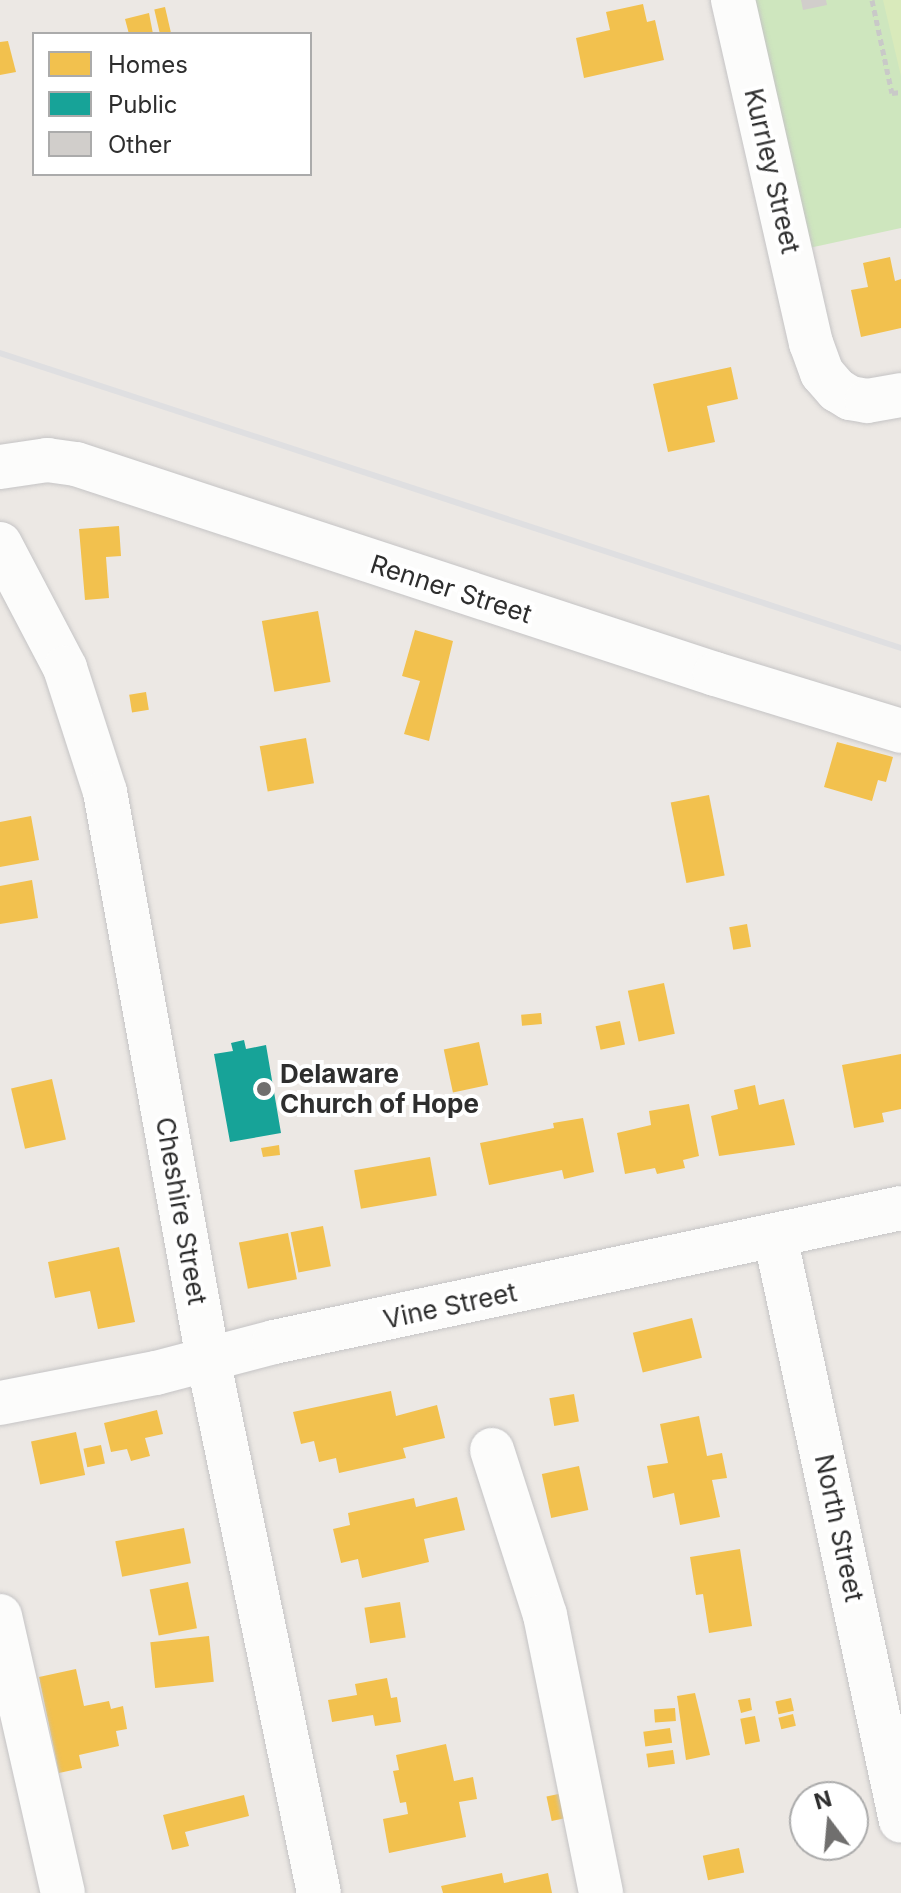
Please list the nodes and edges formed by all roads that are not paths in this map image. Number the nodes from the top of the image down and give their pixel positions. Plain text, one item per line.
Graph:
1 (733, 0) edge
2 (901, 395) edge
3 (0, 467) edge
4 (0, 544) edge
5 (901, 731) edge
6 (901, 1208) edge
7 (775, 1236) junction
8 (208, 1359) junction
9 (0, 1403) edge
10 (492, 1450) dead end
11 (0, 1616) edge
12 (901, 1821) edge
13 (63, 1893) edge
14 (319, 1893) edge
15 (601, 1893) edge

1 - 2 street, Kurrley Street
3 - 5 street, Renner Street
4 - 8 street, Cheshire Street
6 - 7 street, Vine Street
7 - 8 street, Vine Street
7 - 12 street, North Street
8 - 9 street, Vine Street
8 - 14 street, Cheshire Street
10 - 15 street
11 - 13 street

